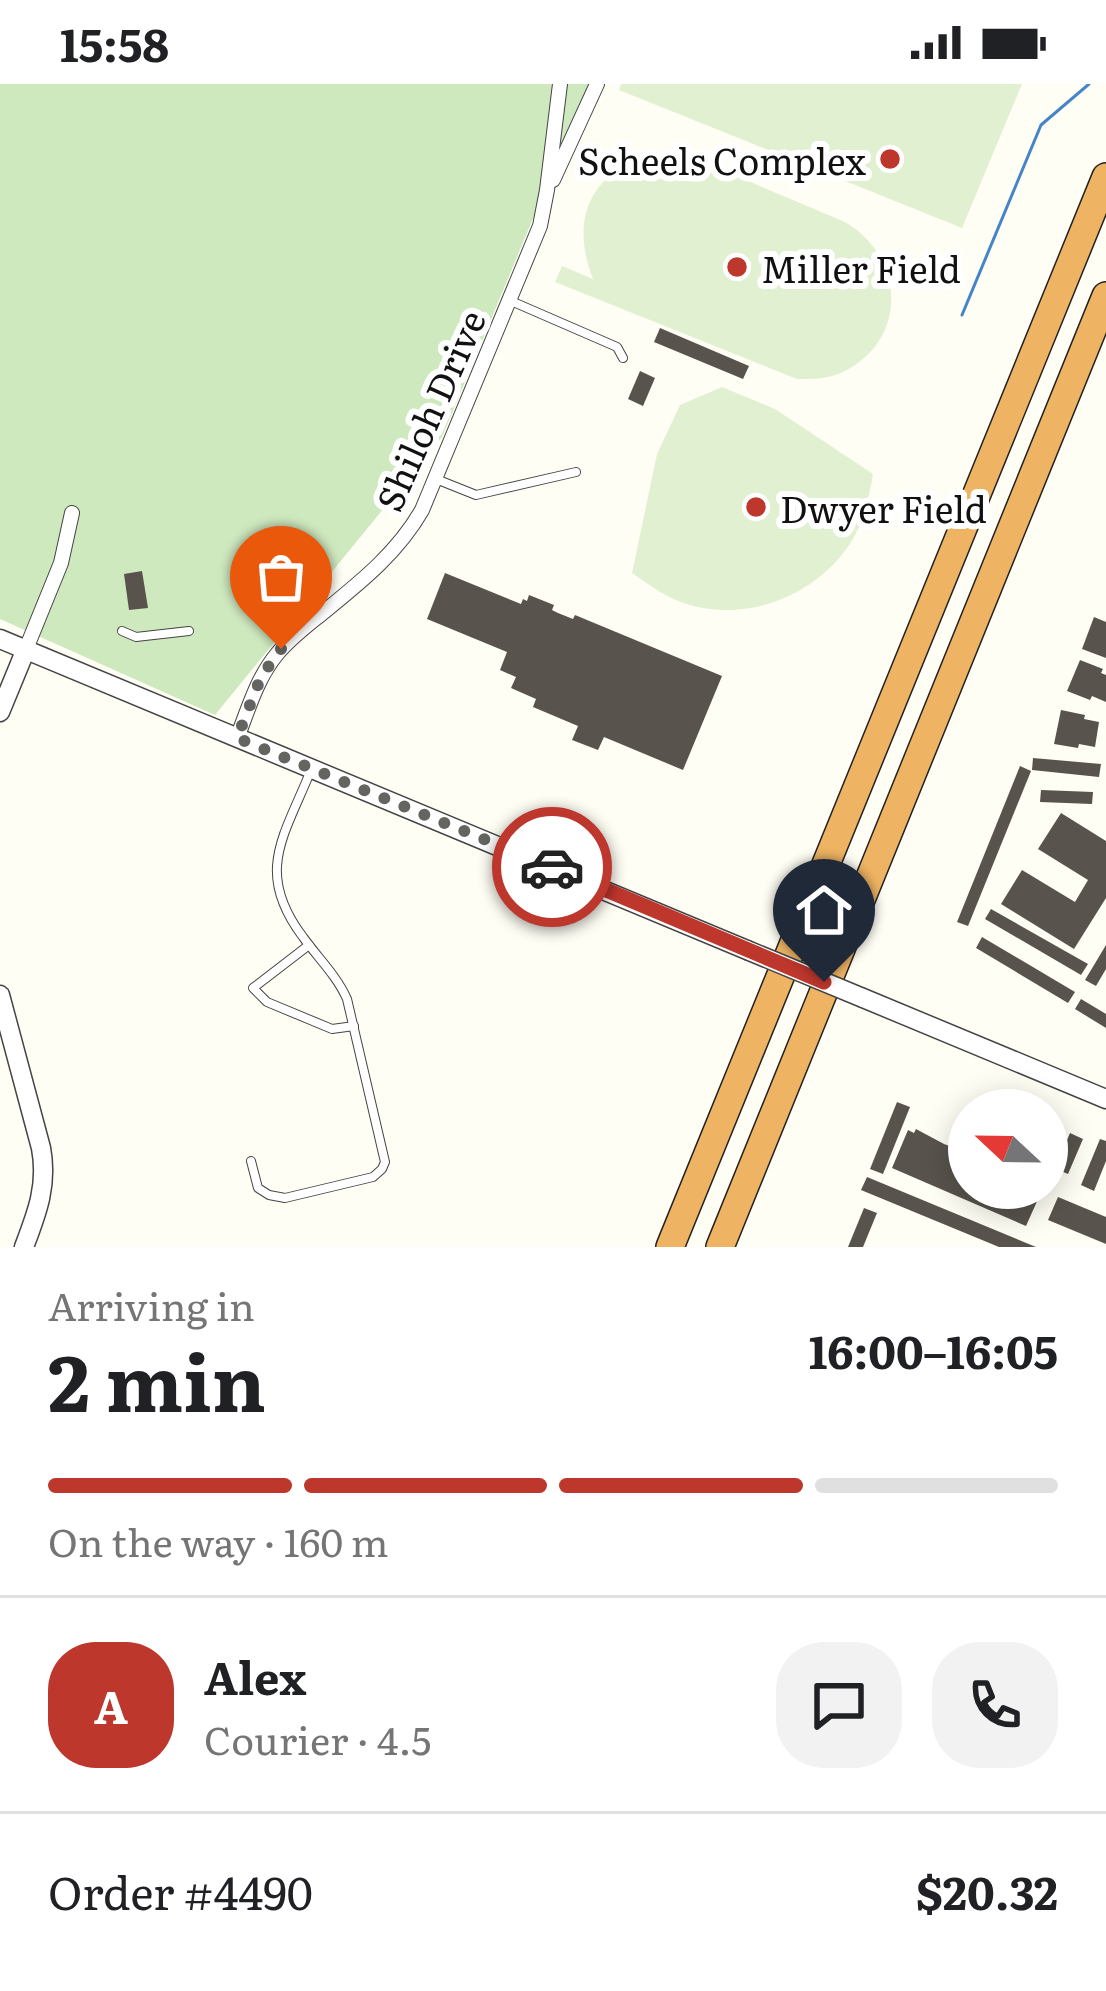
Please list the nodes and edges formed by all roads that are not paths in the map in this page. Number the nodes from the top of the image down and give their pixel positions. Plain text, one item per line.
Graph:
1 (560, 84) edge
2 (597, 84) edge
3 (1106, 177) edge
4 (547, 190) junction
5 (1106, 296) edge
6 (509, 301) junction
7 (623, 358) dead end
8 (576, 472) dead end
9 (436, 479) junction
10 (72, 514) dead end
11 (122, 631) dead end
12 (189, 631) dead end
13 (0, 639) edge
14 (26, 649) junction
15 (0, 712) edge
16 (237, 738) junction
17 (311, 769) junction
18 (308, 945) junction
19 (0, 994) edge
20 (3, 1018) edge
21 (355, 1026) junction
22 (1106, 1099) edge
23 (250, 1161) dead end
24 (24, 1247) edge
25 (670, 1247) edge
26 (720, 1247) edge

1 - 4 street, Shiloh Drive
2 - 4 street, Shiloh Drive
3 - 25 highway
4 - 6 street, Shiloh Drive
5 - 26 highway
6 - 7 lane
6 - 9 street, Shiloh Drive
8 - 9 lane
9 - 16 street, Shiloh Drive
10 - 14 street
11 - 12 lane
13 - 14 street
14 - 15 street
14 - 16 street
16 - 17 street
17 - 18 lane
17 - 22 street, bridge
18 - 21 lane
18 - 21 lane
19 - 20 street
20 - 24 street
21 - 23 lane

